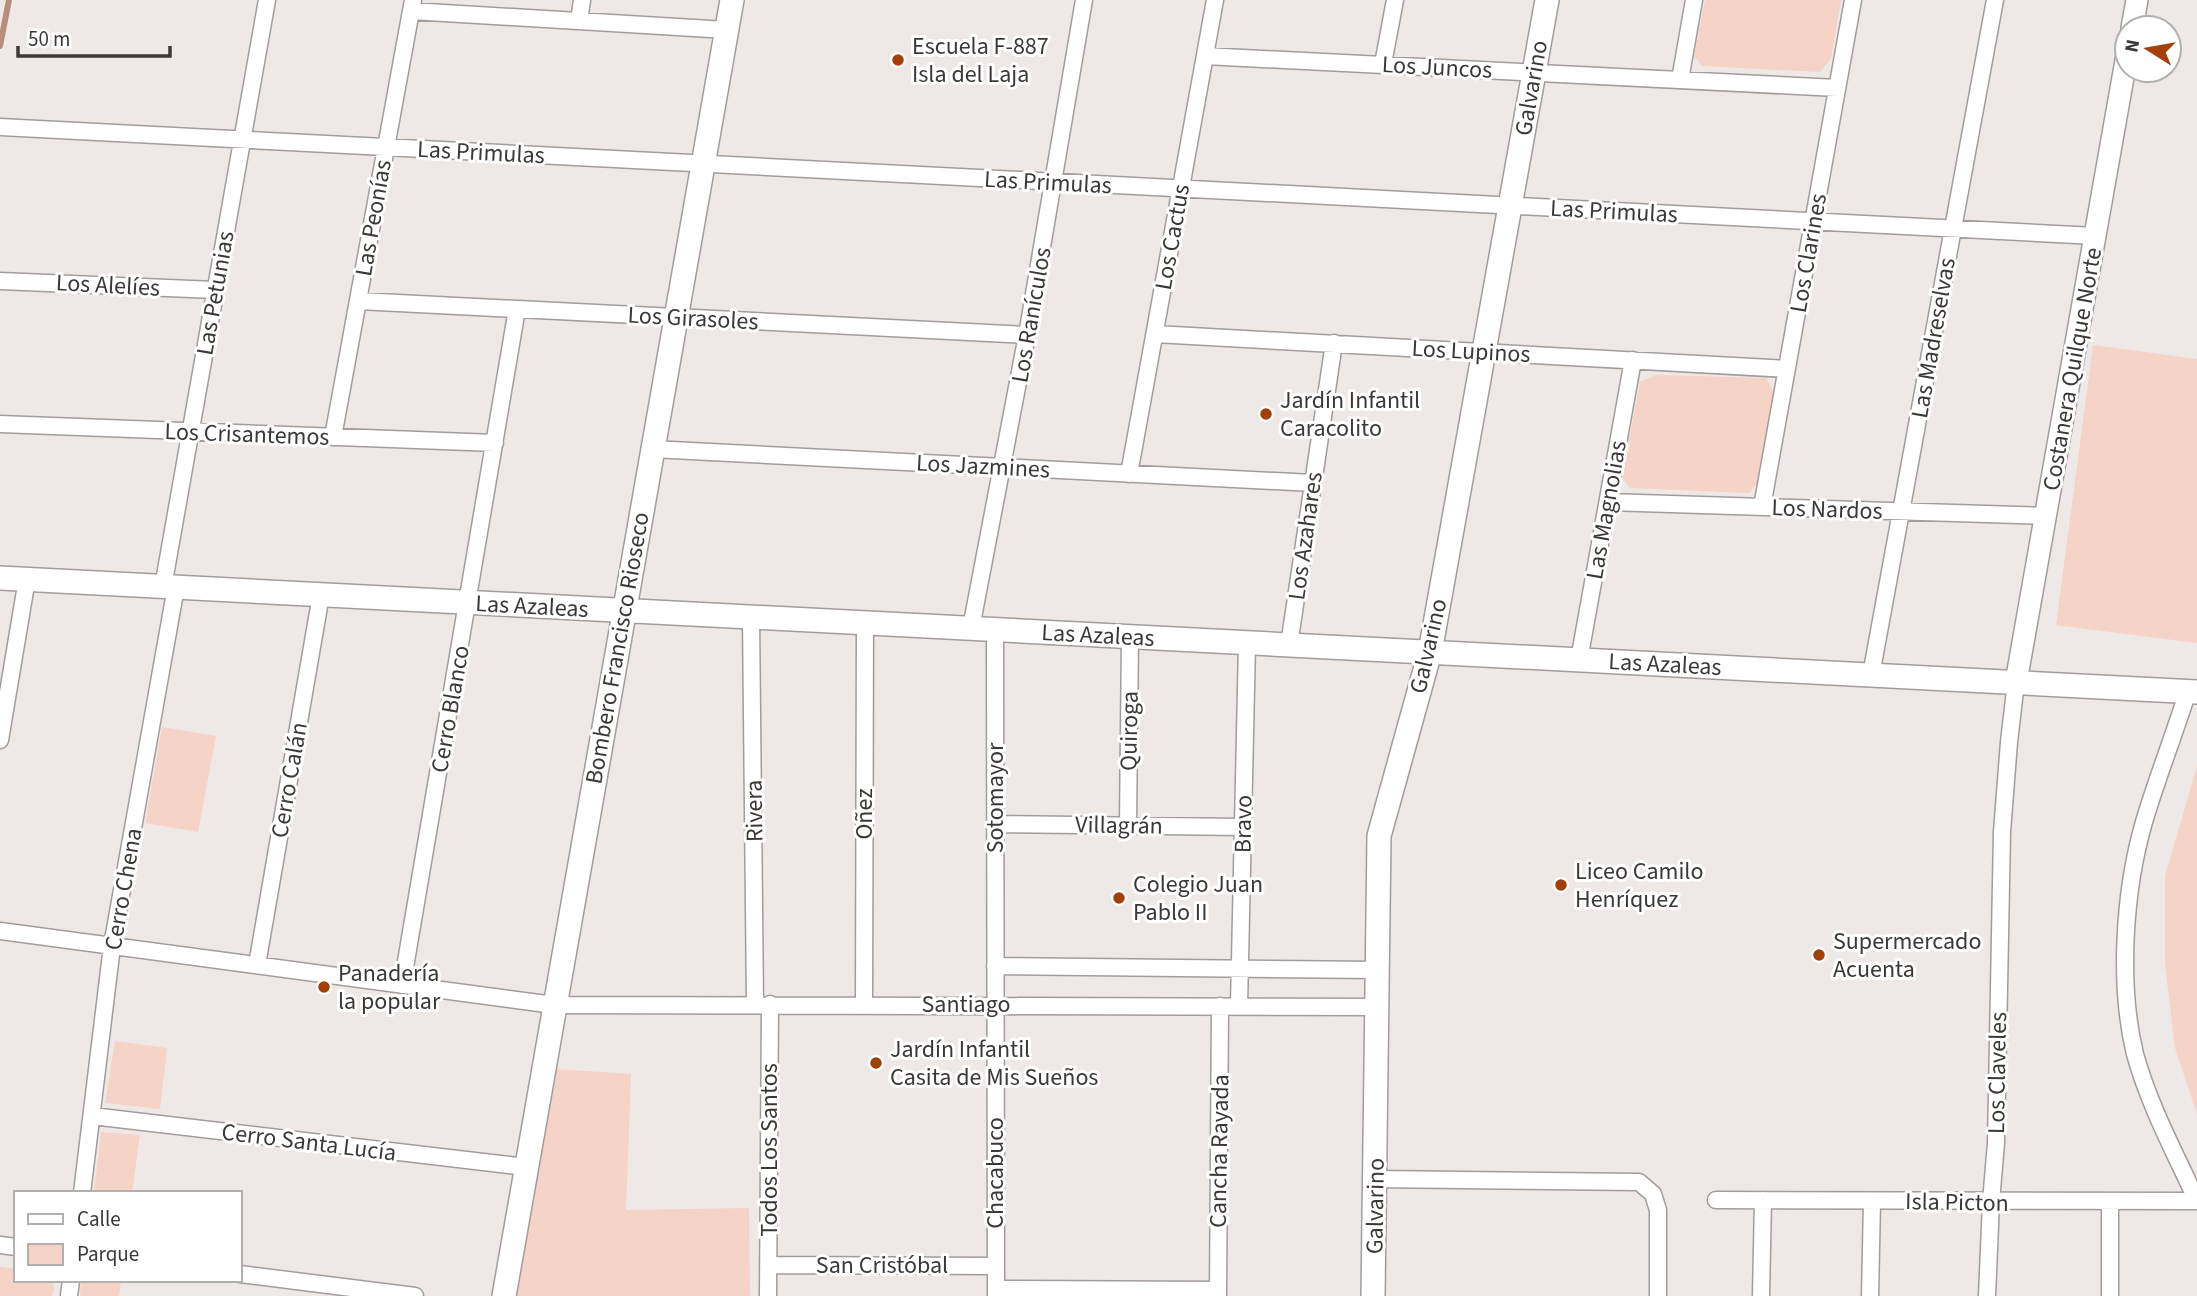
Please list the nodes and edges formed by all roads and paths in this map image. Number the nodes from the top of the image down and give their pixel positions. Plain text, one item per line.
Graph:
1 (267, 0) edge
2 (582, 0) edge
3 (732, 0) edge
4 (1084, 0) edge
5 (1215, 0) edge
6 (1395, 0) edge
7 (1547, 0) edge
8 (1694, 0) edge
9 (1853, 0) edge
10 (1995, 0) edge
11 (412, 6) edge
12 (579, 21) junction
13 (727, 30) junction
14 (1205, 57) junction
15 (1383, 64) junction
16 (1534, 73) junction
17 (1680, 80) junction
18 (2122, 84) edge
19 (1837, 88) junction
20 (0, 127) edge
21 (242, 139) junction
22 (386, 148) junction
23 (703, 164) junction
24 (1053, 182) junction
25 (1181, 189) junction
26 (1509, 206) junction
27 (1813, 222) junction
28 (1953, 229) junction
29 (2095, 236) junction
30 (0, 281) edge
31 (215, 290) junction
32 (359, 301) junction
33 (517, 309) junction
34 (676, 317) junction
35 (1155, 334) junction
36 (1027, 335) junction
37 (1334, 343) junction
38 (1483, 352) junction
39 (1633, 360) junction
40 (1787, 369) junction
41 (0, 424) edge
42 (191, 431) junction
43 (333, 437) junction
44 (495, 443) junction
45 (652, 450) junction
46 (1004, 467) junction
47 (1129, 474) junction
48 (1313, 483) junction
49 (1608, 502) junction
50 (1762, 507) junction
51 (1902, 511) junction
52 (2046, 516) junction
53 (0, 578) edge
54 (27, 579) junction
55 (169, 587) junction
56 (321, 595) junction
57 (468, 603) junction
58 (624, 611) junction
59 (751, 617) junction
60 (865, 624) junction
61 (971, 628) junction
62 (995, 630) junction
63 (1130, 637) junction
64 (1247, 643) junction
65 (1289, 645) junction
66 (1430, 652) junction
67 (1579, 660) junction
68 (1871, 675) junction
69 (2016, 682) junction
70 (2192, 691) edge
71 (0, 740) edge
72 (995, 824) junction
73 (1128, 824) junction
74 (1243, 827) junction
75 (0, 931) edge
76 (112, 946) junction
77 (257, 965) junction
78 (995, 966) junction
79 (1240, 969) junction
80 (1377, 970) junction
81 (402, 985) junction
82 (763, 1004) junction
83 (863, 1004) junction
84 (994, 1004) junction
85 (555, 1005) junction
86 (1220, 1006) junction
87 (1239, 1006) junction
88 (1377, 1007) junction
89 (92, 1116) junction
90 (526, 1167) junction
91 (1375, 1179) junction
92 (82, 1191) edge
93 (1716, 1200) dead end
94 (1763, 1200) junction
95 (1872, 1201) junction
96 (2197, 1201) edge
97 (1991, 1202) junction
98 (2110, 1202) junction
99 (768, 1265) junction
100 (996, 1266) junction
101 (242, 1274) edge
102 (996, 1292) edge
103 (1218, 1293) edge
104 (415, 1296) edge
105 (504, 1296) edge
106 (768, 1296) edge
107 (1373, 1296) edge
108 (1658, 1296) edge
109 (1761, 1296) edge
110 (1870, 1296) edge
111 (1987, 1296) edge
112 (2110, 1296) edge

1 - 21 street, Las Petunias
2 - 12 street
3 - 13 main road, Bombero Francisco Rioseco
4 - 24 street, Los Ranículos
5 - 14 street, Los Cactus
6 - 15 street
7 - 16 main road, Galvarino
8 - 17 street
9 - 19 street, Los Clarines
10 - 28 street, Las Madreselvas
11 - 12 street
11 - 22 street, Las Peonías
12 - 13 street
13 - 23 main road, Bombero Francisco Rioseco
14 - 15 street, Los Juncos
14 - 25 street, Los Cactus
15 - 16 street, Los Juncos
16 - 17 street, Los Juncos
16 - 26 main road, Galvarino
17 - 19 street, Los Juncos
18 - 29 street, Costanera Quilque Norte
19 - 27 street, Los Clarines
20 - 21 street, Las Primulas
21 - 22 street, Las Primulas
21 - 31 street, Las Petunias
22 - 23 street, Las Primulas
22 - 32 street, Las Peonías
23 - 24 street, Las Primulas
23 - 34 main road, Bombero Francisco Rioseco
24 - 25 street, Las Primulas
24 - 36 street, Los Ranículos
25 - 26 street, Las Primulas
25 - 35 street, Los Cactus
26 - 27 street, Las Primulas
26 - 38 main road, Galvarino
27 - 28 street, Las Primulas
27 - 40 street, Los Clarines
28 - 29 street, Las Primulas
28 - 51 street, Las Madreselvas
29 - 52 street, Costanera Quilque Norte
30 - 31 street, Los Alelíes
31 - 42 street, Las Petunias
32 - 33 street, Los Girasoles
32 - 43 street, Las Peonías
33 - 34 street, Los Girasoles
33 - 44 street, Cerro Blanco
34 - 36 street, Los Girasoles
34 - 45 main road, Bombero Francisco Rioseco
35 - 37 street, Los Lupinos
35 - 47 street, Los Cactus
36 - 46 street, Los Ranículos
37 - 38 street, Los Lupinos
37 - 48 street, Los Azahares
38 - 39 street, Los Lupinos
38 - 66 main road, Galvarino
39 - 40 street, Los Lupinos
39 - 49 street, Las Magnolias
40 - 50 street, Los Clarines
41 - 42 street, Los Crisantemos
42 - 43 street, Los Crisantemos
42 - 55 street, Las Petunias
43 - 44 street, Los Crisantemos
44 - 57 street, Cerro Blanco
45 - 46 street, Los Jazmines
45 - 58 main road, Bombero Francisco Rioseco
46 - 47 street, Los Jazmines
46 - 61 street, Los Ranículos
47 - 48 street, Los Jazmines
48 - 65 street, Los Azahares
49 - 50 street, Los Nardos
49 - 67 street, Las Magnolias
50 - 51 street, Los Nardos
51 - 52 street, Los Nardos
51 - 68 street, Las Madreselvas
52 - 69 street, Costanera Quilque Norte
53 - 54 main road, Las Azaleas
54 - 55 main road, Las Azaleas
54 - 71 street
55 - 56 main road, Las Azaleas
55 - 76 street, Cerro Chena
56 - 57 main road, Las Azaleas
56 - 77 street, Cerro Calán
57 - 58 main road, Las Azaleas
57 - 81 street, Cerro Blanco
58 - 59 main road, Las Azaleas
58 - 85 main road, Bombero Francisco Rioseco
59 - 60 main road, Las Azaleas
59 - 82 street, Rivera
60 - 61 main road, Las Azaleas
60 - 83 street, Oñez
61 - 62 main road, Las Azaleas
62 - 63 main road, Las Azaleas
62 - 72 street, Sotomayor
63 - 64 main road, Las Azaleas
63 - 73 street, Quiroga
64 - 65 main road, Las Azaleas
64 - 74 street, Bravo
65 - 66 main road, Las Azaleas
66 - 67 main road, Las Azaleas
66 - 80 main road, Galvarino
67 - 68 main road, Las Azaleas
68 - 69 main road, Las Azaleas
69 - 70 main road, Las Azaleas
69 - 97 street, Los Claveles
70 - 96 street
72 - 73 street, Villagrán
72 - 78 street, Sotomayor
73 - 74 street, Villagrán
74 - 79 street, Bravo
75 - 76 street, Santiago
76 - 77 street, Santiago
76 - 89 street, Cerro Chena
77 - 81 street, Santiago
78 - 79 street, Santiago
78 - 84 street, Chacabuco
79 - 80 street, Santiago
79 - 87 street, Bravo
80 - 88 main road, Galvarino
81 - 85 street, Santiago
82 - 83 street, Santiago
82 - 85 street, Santiago
82 - 99 street, Todos Los Santos
83 - 84 street, Santiago
84 - 86 street, Santiago
84 - 100 street, Chacabuco
85 - 90 main road, Bombero Francisco Rioseco
86 - 87 street, Santiago
86 - 103 street, Cancha Rayada
87 - 88 street, Santiago
88 - 91 main road, Galvarino
89 - 90 street, Cerro Santa Lucía
89 - 92 street, Cerro Chena
90 - 105 main road, Bombero Francisco Rioseco
91 - 107 main road, Galvarino
91 - 108 street
93 - 94 street, Isla Picton
94 - 95 street, Isla Picton
94 - 109 street
95 - 97 street, Isla Picton
95 - 110 street
96 - 98 street, Isla Picton
97 - 98 street, Isla Picton
97 - 111 street, Los Claveles
98 - 112 street
99 - 100 street, San Cristóbal
99 - 106 street, Todos Los Santos
100 - 102 street, Chacabuco
101 - 104 street
102 - 103 street

